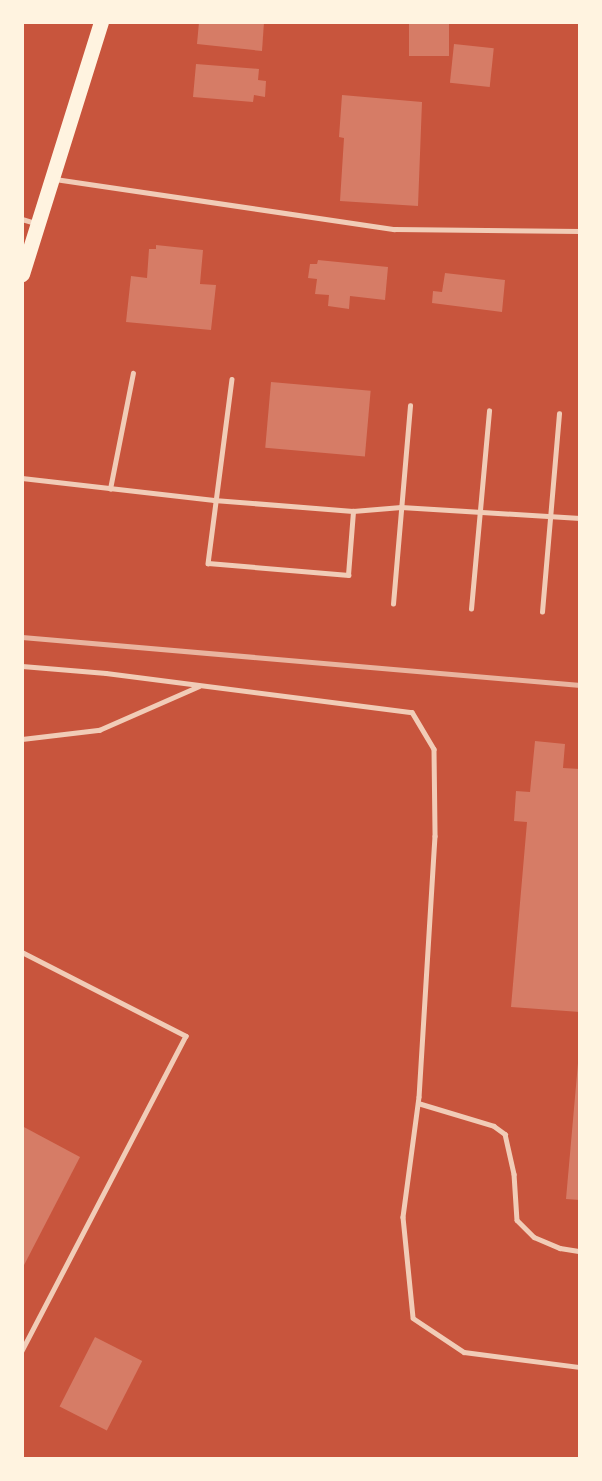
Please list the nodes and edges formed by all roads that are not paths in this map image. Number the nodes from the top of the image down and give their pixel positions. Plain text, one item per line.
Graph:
1 (101, 22) edge
2 (52, 179) junction
3 (30, 221) edge
4 (579, 231) edge
5 (22, 274) edge
6 (133, 373) dead end
7 (232, 379) dead end
8 (410, 406) dead end
9 (489, 411) dead end
10 (559, 414) dead end
11 (22, 478) edge
12 (110, 489) junction
13 (214, 500) junction
14 (401, 507) junction
15 (353, 511) junction
16 (481, 512) junction
17 (552, 516) junction
18 (579, 518) edge
19 (393, 604) dead end
20 (471, 609) dead end
21 (542, 612) dead end
22 (22, 666) edge
23 (201, 685) junction
24 (22, 739) edge
25 (22, 952) edge
26 (418, 1103) junction
27 (579, 1251) edge
28 (22, 1351) edge
29 (579, 1367) edge

1 - 2 main road
2 - 3 main road
2 - 4 lane
3 - 5 main road
6 - 12 lane
7 - 13 lane
8 - 14 lane
9 - 16 lane
10 - 17 lane
11 - 12 lane
12 - 13 lane
13 - 15 lane
13 - 15 lane
14 - 15 lane
14 - 16 lane
14 - 19 lane
16 - 17 lane
16 - 20 lane
17 - 18 lane
17 - 21 lane
22 - 23 lane
23 - 24 lane
23 - 26 lane
25 - 28 lane
26 - 27 lane
26 - 29 lane

